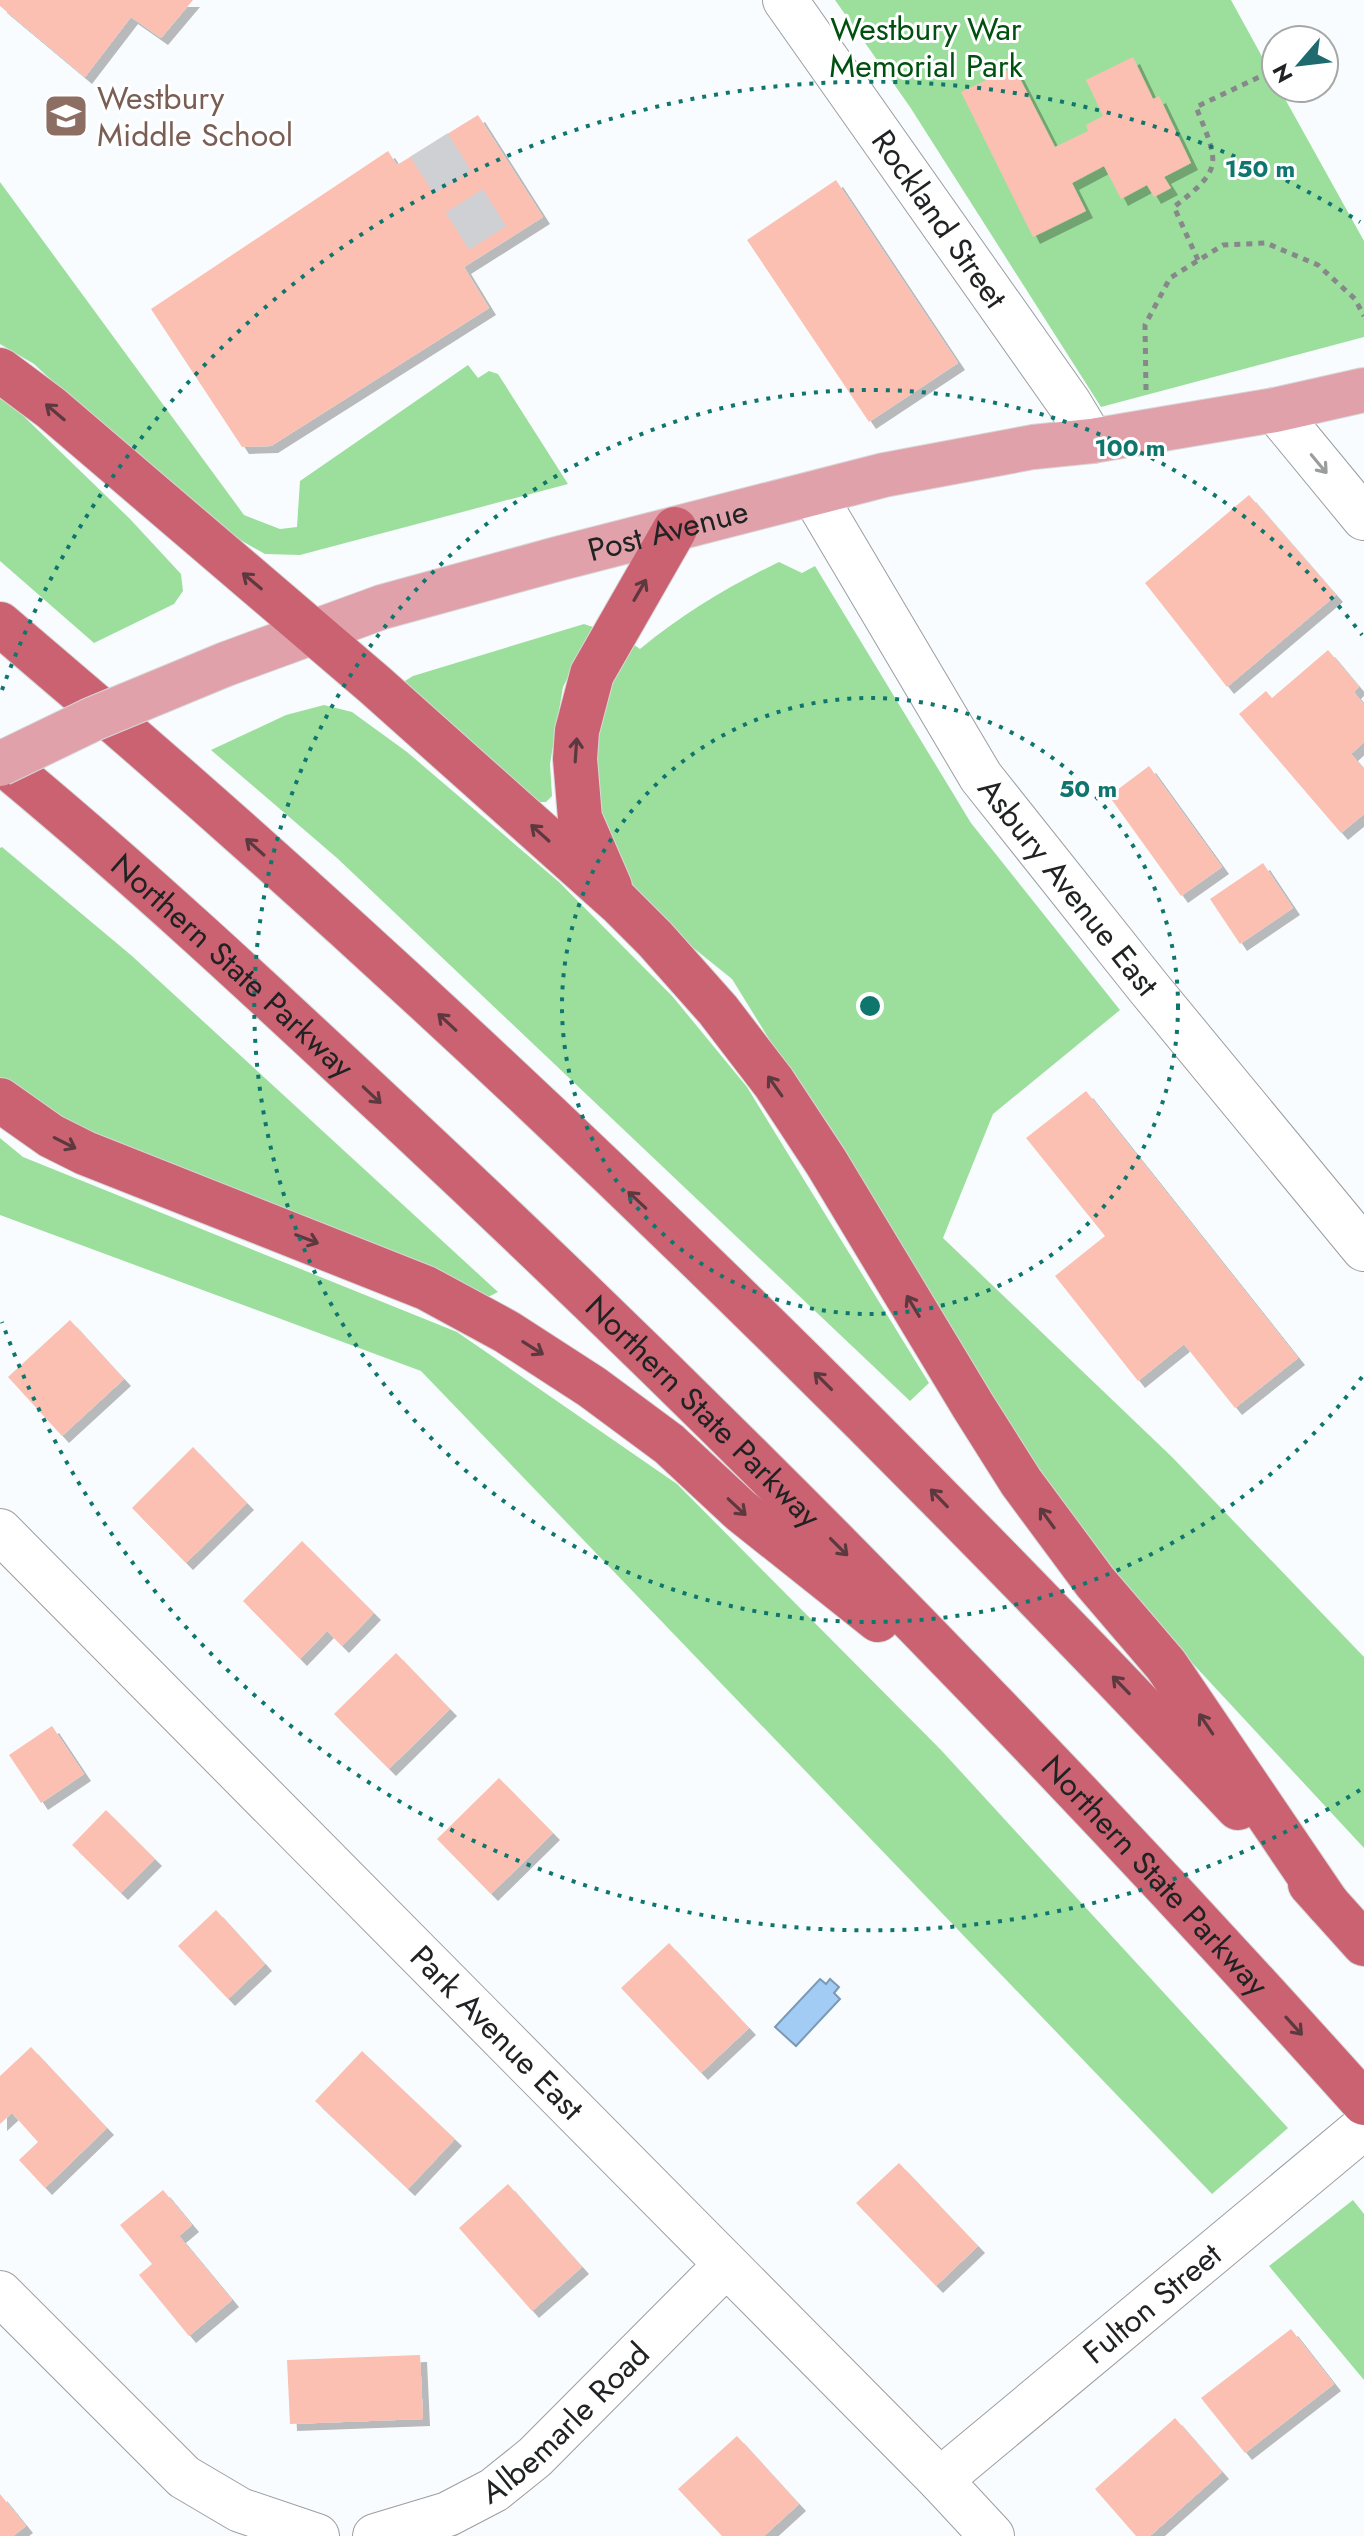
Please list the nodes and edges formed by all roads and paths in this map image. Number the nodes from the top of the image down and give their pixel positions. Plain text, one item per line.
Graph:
1 (785, 0) edge
2 (1260, 77) edge
3 (1198, 260) junction
4 (1364, 316) edge
5 (0, 370) edge
6 (1364, 390) edge
7 (1146, 391) dead end
8 (1275, 410) junction
9 (1092, 441) junction
10 (814, 495) junction
11 (1364, 518) edge
12 (675, 529) junction
13 (0, 624) edge
14 (312, 631) junction
15 (0, 762) edge
16 (619, 903) junction
17 (0, 1100) edge
18 (1364, 1249) edge
19 (0, 1531) edge
20 (1032, 1743) junction
21 (1328, 1904) junction
22 (1364, 1944) edge
23 (1364, 2103) edge
24 (1364, 2127) edge
25 (726, 2265) junction
26 (0, 2293) edge
27 (940, 2480) junction
28 (317, 2536) edge
29 (375, 2536) edge
30 (992, 2536) edge

1 - 9 street, Rockland Street
2 - 3 path
3 - 4 path
3 - 7 path
14 -> 5 highway
6 - 8 main road, Post Avenue
8 - 9 main road, Post Avenue
8 -> 11 street
9 - 10 main road, Post Avenue
10 - 12 main road, Post Avenue
10 - 18 street, Asbury Avenue East
12 - 14 main road, Post Avenue
16 -> 12 highway
21 -> 13 highway
14 - 15 main road, Post Avenue, bridge
16 -> 14 highway
15 -> 20 highway, Northern State Parkway
21 -> 16 highway
17 -> 20 highway
19 - 25 street, Park Avenue East
20 -> 23 highway, Northern State Parkway
21 - 22 highway
24 - 27 street, Fulton Street
25 - 27 street, Park Avenue East
25 - 29 street, Albemarle Road
26 - 28 street
27 - 30 street, Park Avenue East

